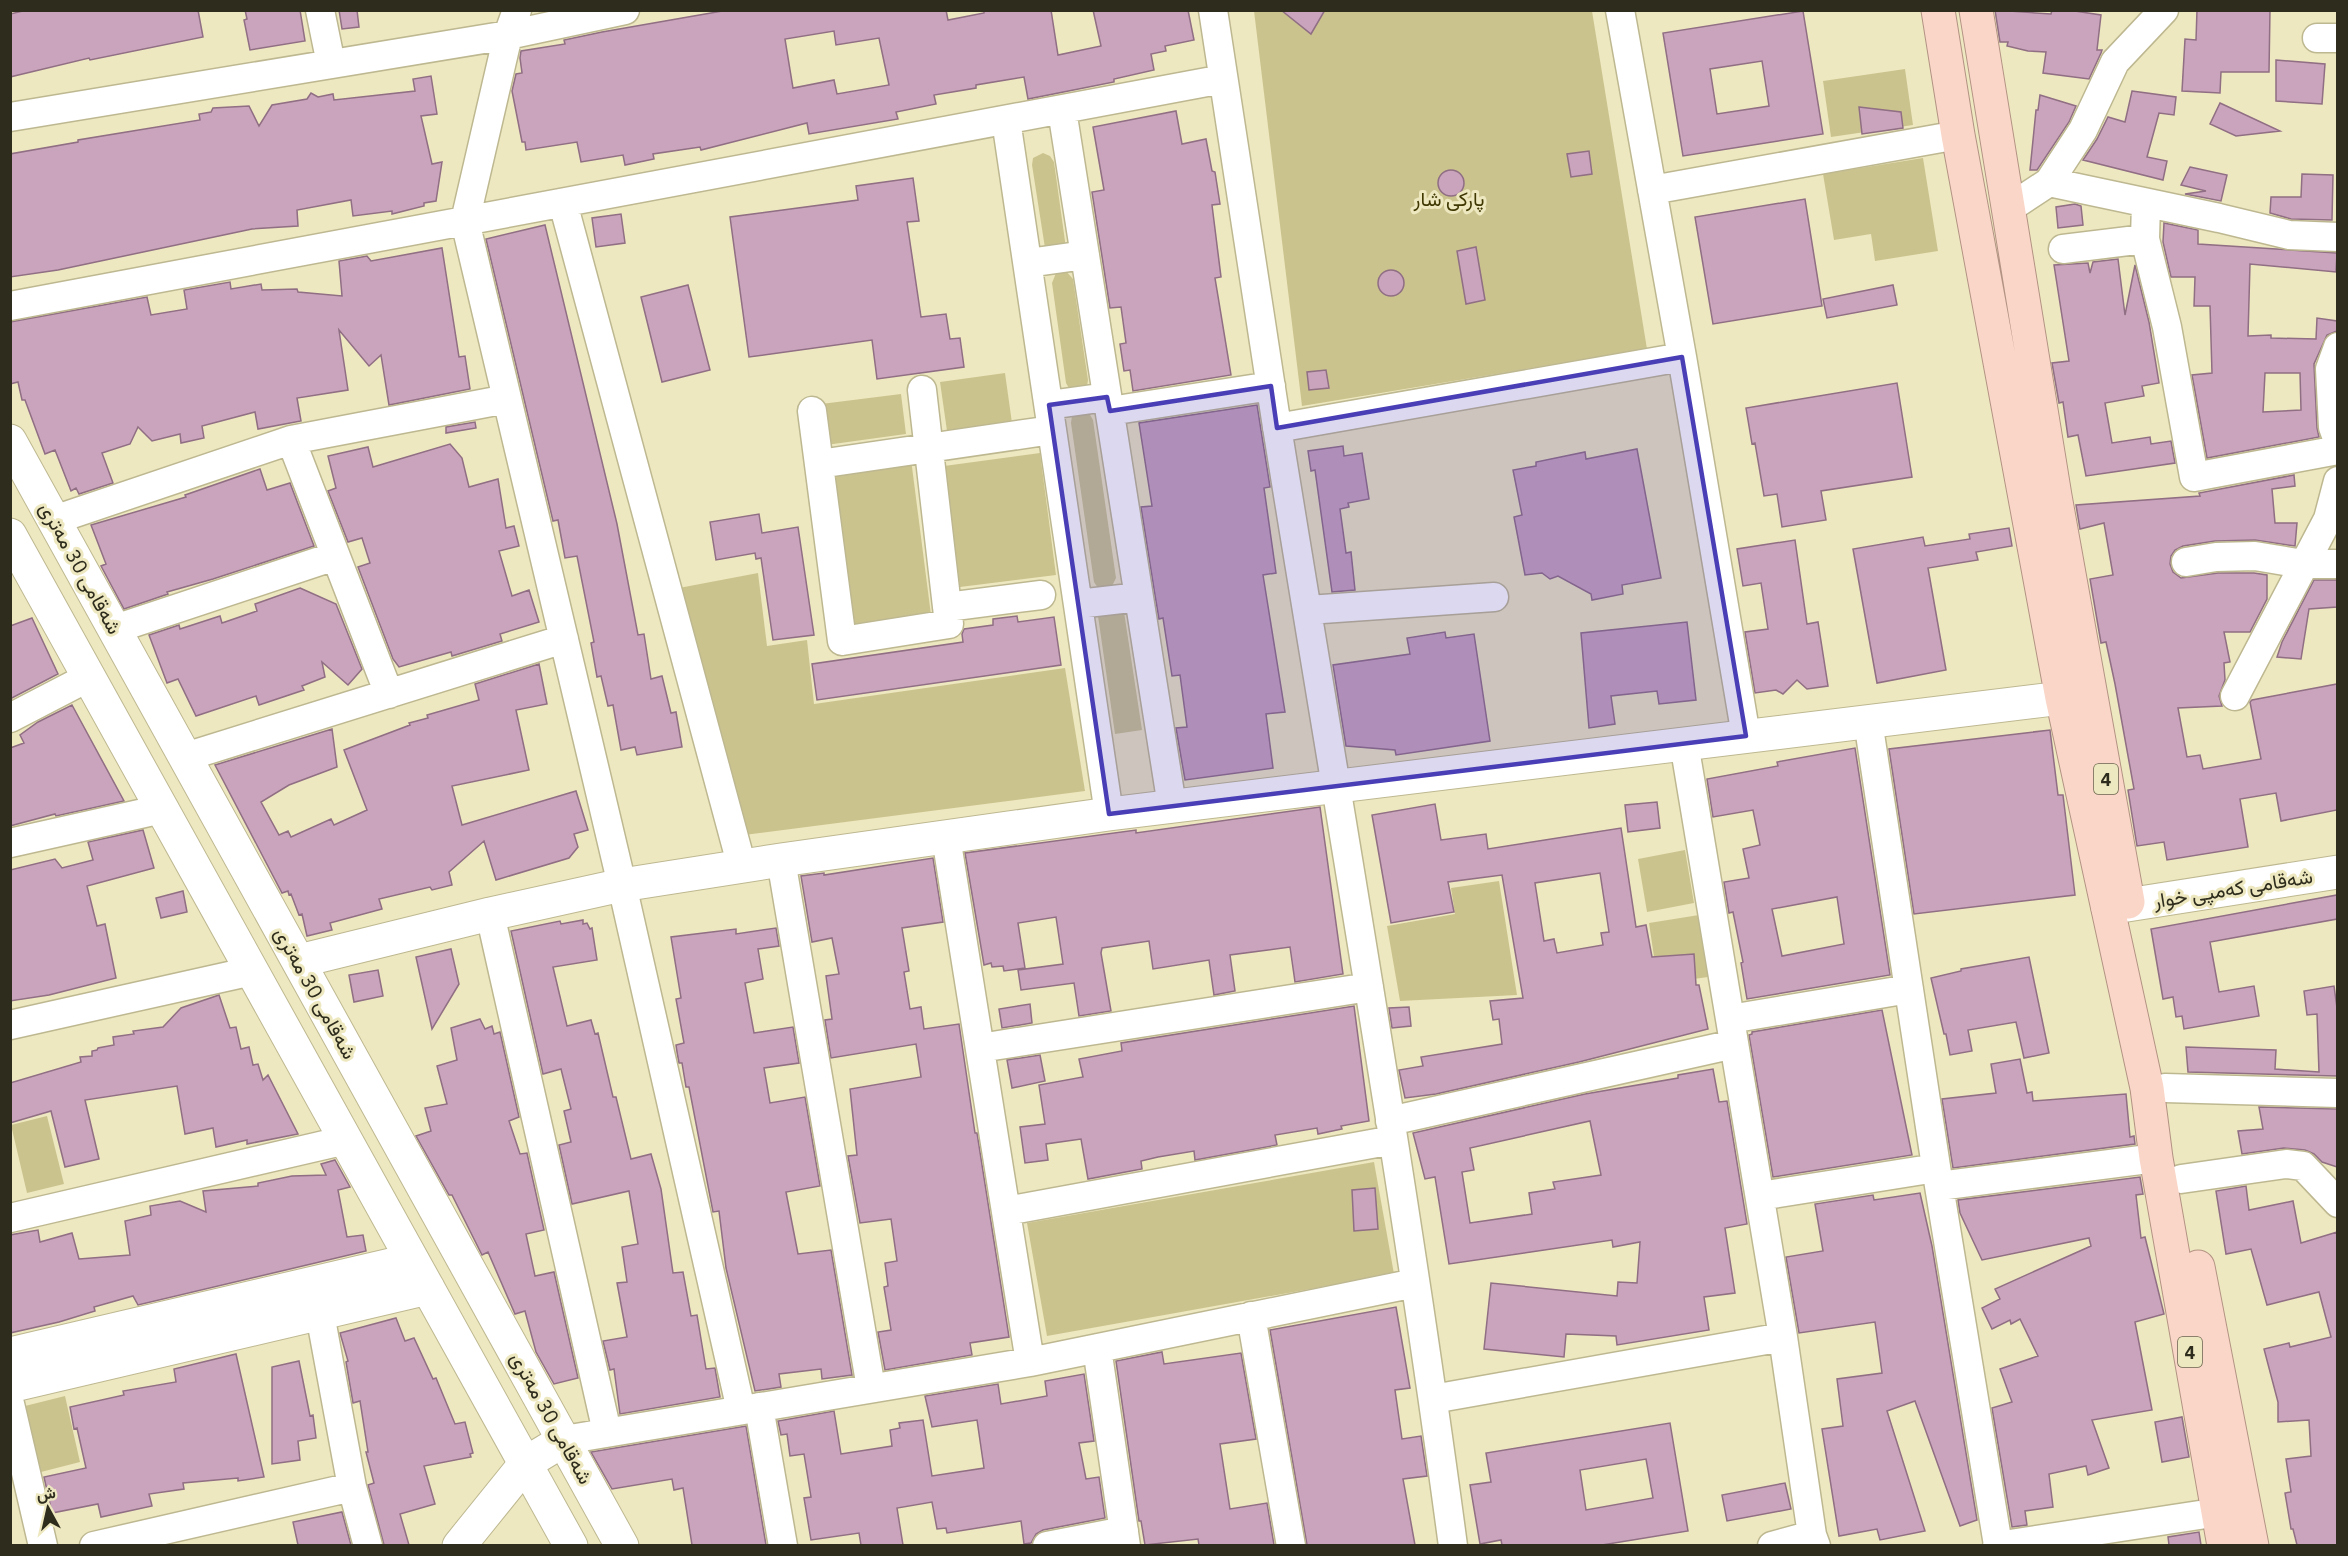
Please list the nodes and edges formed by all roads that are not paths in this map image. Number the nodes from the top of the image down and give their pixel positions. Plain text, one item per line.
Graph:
1 (320, 10) edge
2 (625, 10) edge
3 (1213, 10) edge
4 (1620, 10) edge
5 (1938, 10) edge
6 (1976, 10) edge
7 (2164, 10) edge
8 (512, 23) edge
9 (331, 64) junction
10 (1224, 79) junction
11 (1062, 110) junction
12 (10, 117) edge
13 (1006, 120) junction
14 (1958, 135) junction
15 (2049, 182) junction
16 (1652, 190) junction
17 (563, 203) junction
18 (2146, 203) junction
19 (2008, 209) junction
20 (465, 221) junction
21 (2337, 237) edge
22 (2145, 239) junction
23 (2063, 249) dead end
24 (1085, 255) junction
25 (1028, 263) junction
26 (10, 306) edge
27 (2337, 347) edge
28 (1682, 357) junction
29 (1271, 386) junction
30 (922, 390) dead end
31 (507, 399) junction
32 (1108, 404) junction
33 (812, 411) dead end
34 (1051, 418) junction
35 (1277, 428) junction
36 (291, 440) junction
37 (10, 441) edge
38 (2337, 441) edge
39 (928, 448) junction
40 (2337, 450) edge
41 (819, 464) junction
42 (2337, 481) edge
43 (54, 520) junction
44 (12, 540) edge
45 (335, 556) junction
46 (2186, 562) dead end
47 (2303, 564) junction
48 (2337, 564) edge
49 (1041, 595) dead end
50 (1139, 597) junction
51 (1494, 597) dead end
52 (1078, 604) junction
53 (947, 608) junction
54 (1308, 610) junction
55 (115, 629) junction
56 (564, 639) junction
57 (89, 677) junction
58 (389, 694) junction
59 (2235, 696) dead end
60 (2062, 698) junction
61 (10, 718) edge
62 (1868, 721) junction
63 (1746, 736) junction
64 (1684, 743) junction
65 (186, 757) junction
66 (1337, 785) junction
67 (1172, 806) junction
68 (162, 809) junction
69 (1109, 814) junction
70 (946, 837) junction
71 (10, 843) edge
72 (781, 860) junction
73 (742, 867) junction
74 (2337, 872) edge
75 (622, 885) junction
76 (2118, 907) junction
77 (490, 914) junction
78 (299, 961) junction
79 (252, 971) junction
80 (1369, 987) junction
81 (1909, 989) junction
82 (10, 1025) edge
83 (1732, 1032) junction
84 (980, 1048) junction
85 (2164, 1088) junction
86 (2337, 1093) edge
87 (1391, 1130) junction
88 (346, 1140) junction
89 (2156, 1158) junction
90 (1938, 1177) junction
91 (2181, 1179) junction
92 (1760, 1196) junction
93 (2337, 1203) edge
94 (1006, 1211) junction
95 (10, 1218) edge
96 (412, 1260) junction
97 (1415, 1283) junction
98 (428, 1288) junction
99 (320, 1314) junction
100 (1251, 1316) junction
101 (1784, 1337) junction
102 (1097, 1348) junction
103 (10, 1354) edge
104 (1030, 1362) junction
105 (10, 1386) edge
106 (871, 1388) junction
107 (1433, 1399) junction
108 (10, 1404) edge
109 (750, 1408) junction
110 (607, 1432) junction
111 (564, 1440) junction
112 (526, 1463) junction
113 (352, 1487) junction
114 (2219, 1512) junction
115 (1125, 1538) edge
116 (1814, 1540) edge
117 (44, 1545) edge
118 (94, 1545) edge
119 (368, 1545) edge
120 (459, 1545) edge
121 (571, 1545) edge
122 (622, 1545) edge
123 (783, 1545) edge
124 (1047, 1545) edge
125 (1291, 1545) edge
126 (1453, 1545) edge
127 (1772, 1545) edge
128 (1997, 1545) edge
129 (2224, 1545) edge
130 (2252, 1545) edge

1 - 9 street
2 - 8 street
3 - 10 street
4 - 16 street
5 - 14 highway, 4
6 - 19 highway, 4
7 - 15 street
8 - 9 street
8 - 20 street
9 - 12 street
10 - 11 street
10 - 29 street
11 - 13 street
11 - 24 street
13 - 17 street
13 - 25 street
14 - 16 street
14 - 60 highway, 4
15 - 18 street
15 - 19 street
16 - 28 street
17 - 20 street
17 - 73 street
18 - 21 street
18 - 22 street
19 - 76 highway, 4
20 - 26 street
20 - 31 street
22 - 23 street
22 - 40 street
24 - 25 street
24 - 32 street
25 - 34 street
27 - 38 street
28 - 35 street
28 - 63 street
29 - 32 street
29 - 35 street
30 - 39 street
31 - 36 street
31 - 56 street
32 - 34 street
32 - 50 street
33 - 41 street
34 - 39 street
34 - 52 street
35 - 54 street
36 - 43 street
36 - 45 street
37 - 43 main road, شەقامی 30 مەتری
39 - 41 street
39 - 53 street
41 - 53 street
42 - 47 street
43 - 55 main road, شەقامی 30 مەتری
44 - 57 main road
45 - 55 street
45 - 58 street
46 - 47 street
47 - 48 street
47 - 59 street
49 - 53 street
50 - 52 street
50 - 67 street
51 - 54 street
52 - 69 street
54 - 66 street
55 - 65 main road, شەقامی 30 مەتری
56 - 58 street
56 - 75 street
57 - 61 street
57 - 68 main road
58 - 65 street
60 - 62 main road
60 - 76 highway, 4
62 - 63 main road
62 - 81 street
63 - 64 main road
64 - 66 main road
64 - 83 street
65 - 78 main road, شەقامی 30 مەتری
66 - 67 main road
66 - 80 street
67 - 69 main road
68 - 71 street
68 - 79 main road
69 - 70 main road
70 - 72 main road
70 - 84 street
72 - 73 main road
72 - 106 street
73 - 75 main road
74 - 76 main road, شەقامی کەمپی خوار
75 - 77 main road
75 - 109 street
76 - 85 highway, 4
76 - 89 highway, 4
77 - 78 main road
77 - 110 street
78 - 111 main road, شەقامی 30 مەتری
79 - 82 street
79 - 88 main road
80 - 84 street
80 - 87 street
81 - 83 street
81 - 90 street
83 - 87 street
83 - 92 street
84 - 94 street
85 - 86 street
85 - 91 highway, 4
87 - 94 street
87 - 97 street
88 - 95 street
88 - 96 main road
89 - 90 street
89 - 114 highway, 4
90 - 92 street
90 - 128 street
91 - 93 street
91 - 130 highway, 4
92 - 101 street
94 - 104 street
96 - 98 main road
96 - 103 main road
97 - 100 street
97 - 107 street
98 - 99 main road
98 - 112 main road
99 - 105 main road
99 - 113 street
100 - 102 street
100 - 125 street
101 - 107 street
101 - 116 street
102 - 104 street
102 - 115 street
104 - 106 street
106 - 109 street
107 - 126 street
108 - 117 street
109 - 110 street
109 - 123 street
110 - 111 street
111 - 112 main road
111 - 122 main road, شەقامی 30 مەتری
112 - 120 main road
112 - 121 main road
113 - 118 street
113 - 119 street
114 - 128 street
114 - 129 highway, 4
115 - 124 street
116 - 127 street

